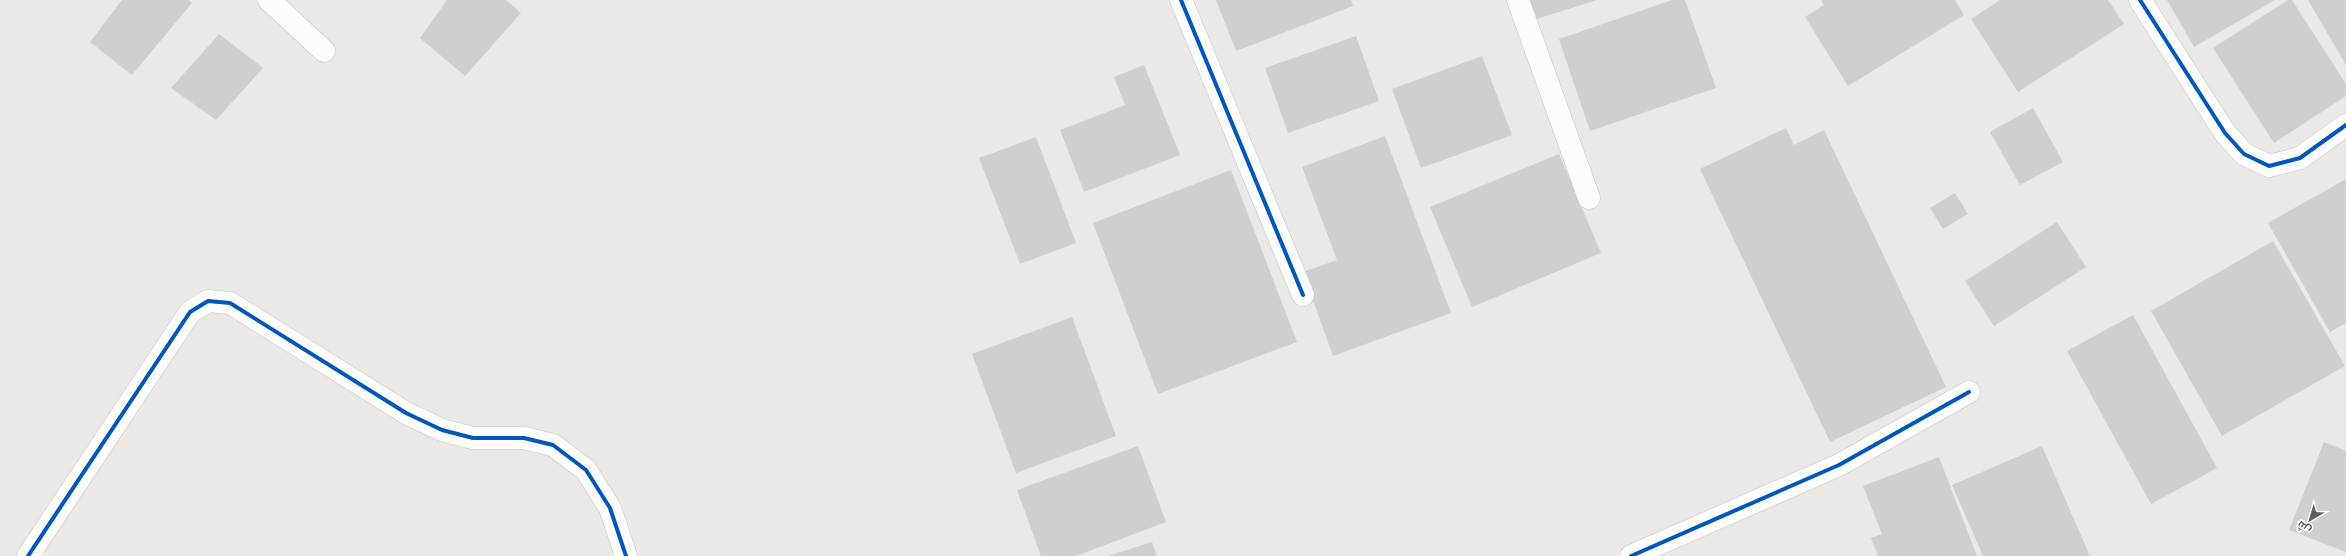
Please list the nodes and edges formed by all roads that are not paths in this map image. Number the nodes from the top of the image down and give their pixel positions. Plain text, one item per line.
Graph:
1 (269, 0) edge
2 (1181, 0) edge
3 (1518, 0) edge
4 (2140, 0) edge
5 (324, 51) dead end
6 (2346, 125) edge
7 (1589, 198) dead end
8 (1302, 295) dead end
9 (1969, 392) dead end
10 (28, 556) edge
11 (626, 556) edge
12 (1631, 556) edge

1 - 5 street
2 - 8 street
3 - 7 street
4 - 6 street
9 - 12 street
10 - 11 street

